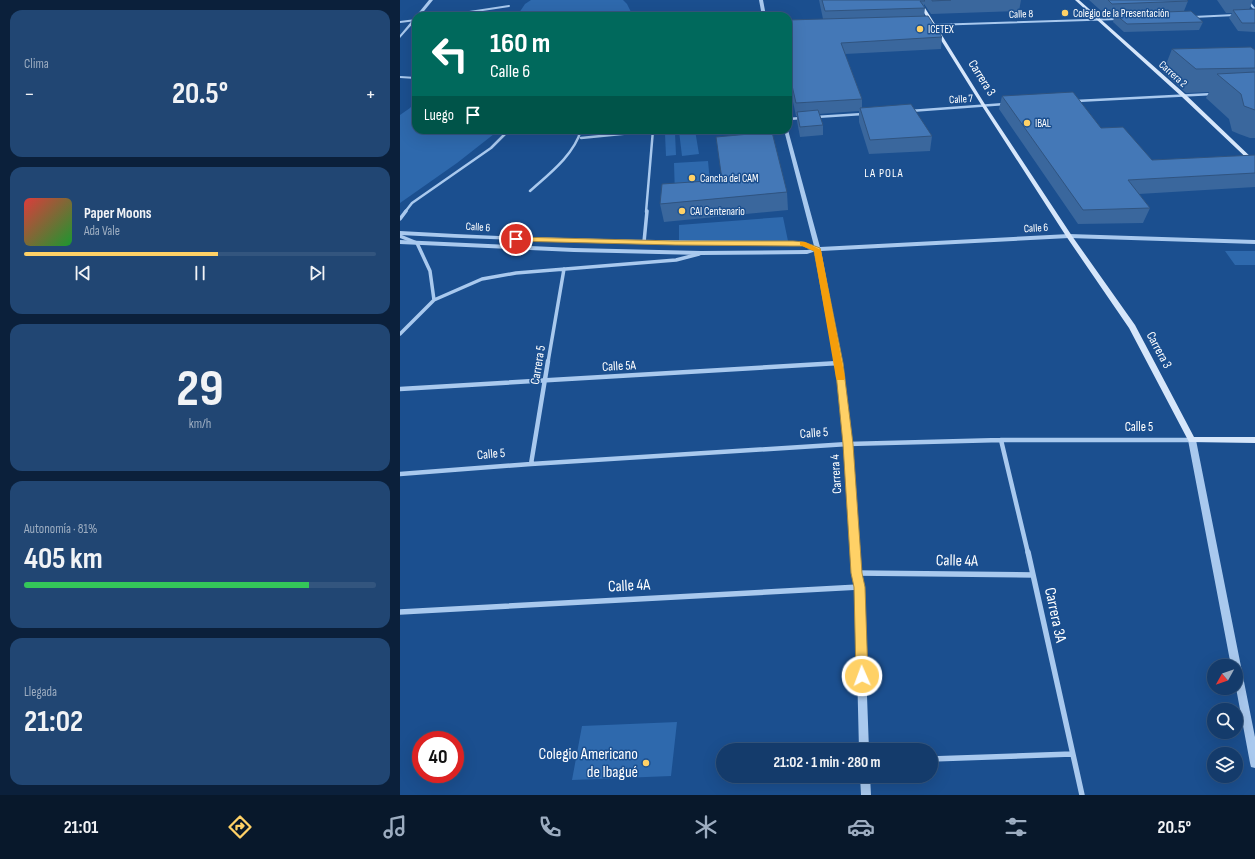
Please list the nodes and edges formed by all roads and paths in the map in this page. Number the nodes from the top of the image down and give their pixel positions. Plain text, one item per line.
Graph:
1 (431, 0) edge
2 (761, 0) edge
3 (918, 0) edge
4 (1077, 0) edge
5 (1247, 0) edge
6 (509, 6) dead end
7 (1255, 10) edge
8 (421, 12) edge
9 (469, 12) edge
10 (763, 12) edge
11 (1240, 15) edge
12 (1193, 17) edge
13 (1123, 19) edge
14 (412, 20) edge
15 (1100, 20) junction
16 (400, 22) edge
17 (412, 24) edge
18 (925, 25) edge
19 (933, 25) junction
20 (400, 37) edge
21 (400, 77) edge
22 (412, 78) edge
23 (1220, 94) edge
24 (1183, 95) junction
25 (1072, 101) edge
26 (1008, 104) edge
27 (984, 106) junction
28 (906, 111) edge
29 (866, 114) edge
30 (812, 117) edge
31 (804, 118) edge
32 (792, 119) edge
33 (505, 134) edge
34 (581, 134) edge
35 (617, 134) edge
36 (653, 134) edge
37 (787, 134) edge
38 (581, 138) junction
39 (1255, 164) edge
40 (530, 191) dead end
41 (400, 219) edge
42 (400, 233) edge
43 (400, 236) edge
44 (1069, 236) junction
45 (400, 242) edge
46 (644, 242) junction
47 (1255, 242) edge
48 (418, 243) junction
49 (818, 250) junction
50 (701, 253) junction
51 (564, 270) junction
52 (434, 300) junction
53 (400, 334) edge
54 (839, 363) junction
55 (546, 380) junction
56 (400, 389) edge
57 (1001, 440) junction
58 (1192, 440) junction
59 (1255, 440) edge
60 (848, 444) junction
61 (531, 464) junction
62 (400, 474) edge
63 (856, 573) junction
64 (1033, 575) junction
65 (859, 587) junction
66 (400, 612) edge
67 (864, 743) edge
68 (1072, 754) junction
69 (938, 759) edge
70 (1255, 763) edge
71 (865, 783) edge
72 (866, 795) edge
73 (1082, 795) edge

1 - 8 street
2 - 10 street
3 - 19 main road, Carrera 3
4 - 15 main road, Carrera 2
5 - 7 street
6 - 9 street
11 - 12 street
13 - 15 street, Calle 8
14 - 16 street
15 - 19 street, Calle 8
15 - 24 main road, Carrera 2
17 - 20 street
18 - 19 street, Calle 8
19 - 27 main road, Carrera 3
21 - 22 street
23 - 24 street
24 - 25 street
24 - 39 main road, Carrera 2
26 - 27 street, Calle 7
27 - 28 street, Calle 7
27 - 44 main road, Carrera 3
29 - 30 street
31 - 32 street
33 - 41 street
34 - 38 street
35 - 38 street
36 - 46 street
37 - 49 street, Carrera 4
38 - 40 street
42 - 46 street, Calle 6
43 - 48 street
44 - 47 street, Calle 6
44 - 49 street, Calle 6
44 - 58 main road, Carrera 3
45 - 48 street, Calle 6
46 - 49 street, Calle 6
48 - 50 street, Calle 6
48 - 52 street
49 - 50 street, Calle 6
49 - 54 street, Carrera 4
50 - 51 street, Calle 6
51 - 52 street, Calle 6
51 - 55 street, Carrera 5
52 - 53 street
54 - 55 street, Calle 5A
54 - 60 street, Carrera 4
55 - 56 street, Calle 5A
55 - 61 street, Carrera 5
57 - 58 street, Calle 5
57 - 60 street, Calle 5
57 - 64 street, Carrera 3A
58 - 59 main road, Calle 5
58 - 70 street, Carrera 3
60 - 61 street, Calle 5
60 - 63 street, Carrera 4
61 - 62 street, Calle 5
63 - 64 street, Calle 4A
63 - 65 street, Carrera 4
64 - 68 street, Carrera 3A
65 - 66 street, Calle 4A
65 - 67 street, Carrera 4
68 - 69 street
68 - 73 street, Carrera 3A
71 - 72 street

